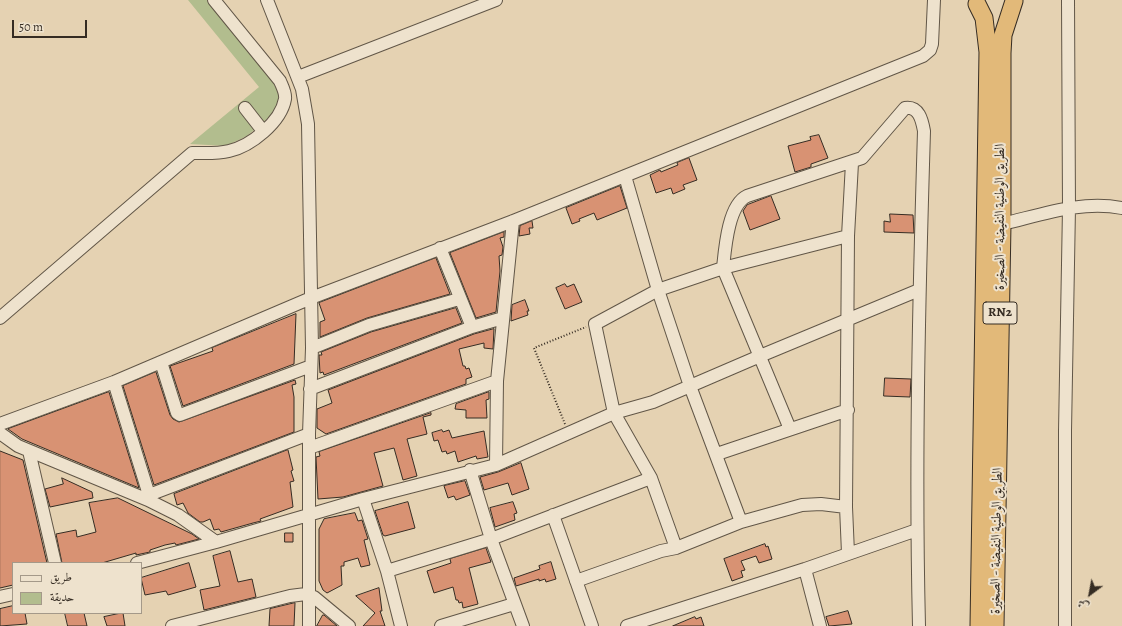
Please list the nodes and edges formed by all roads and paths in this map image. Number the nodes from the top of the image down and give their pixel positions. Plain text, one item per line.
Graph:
1 (214, 0) edge
2 (267, 0) edge
3 (496, 0) edge
4 (934, 0) edge
5 (1068, 0) edge
6 (1014, 1) edge
7 (976, 2) edge
8 (298, 77) junction
9 (245, 108) dead end
10 (263, 131) junction
11 (852, 163) junction
12 (625, 176) junction
13 (1069, 208) junction
14 (1122, 208) edge
15 (513, 221) junction
16 (1002, 224) junction
17 (848, 236) junction
18 (440, 248) junction
19 (723, 268) junction
20 (658, 290) junction
21 (919, 290) junction
22 (312, 298) junction
23 (459, 299) junction
24 (0, 318) edge
25 (503, 318) junction
26 (848, 319) junction
27 (595, 324) junction
28 (472, 327) junction
29 (312, 348) junction
30 (760, 356) junction
31 (161, 362) junction
32 (311, 366) junction
33 (497, 381) junction
34 (114, 382) junction
35 (690, 386) junction
36 (310, 389) junction
37 (848, 410) junction
38 (614, 412) junction
39 (0, 424) edge
40 (790, 429) junction
41 (0, 433) edge
42 (569, 433) junction
43 (309, 434) junction
44 (309, 448) junction
45 (29, 451) junction
46 (717, 454) junction
47 (496, 465) junction
48 (470, 470) junction
49 (651, 478) junction
50 (149, 498) junction
51 (363, 499) junction
52 (846, 507) junction
53 (308, 514) junction
54 (553, 515) junction
55 (741, 522) junction
56 (917, 530) junction
57 (491, 539) junction
58 (216, 542) junction
59 (676, 548) junction
60 (848, 553) junction
61 (55, 562) edge
62 (141, 562) edge
63 (806, 569) junction
64 (387, 571) junction
65 (576, 582) junction
66 (12, 594) edge
67 (310, 595) junction
68 (0, 597) edge
69 (514, 604) junction
70 (173, 626) edge
71 (309, 626) edge
72 (349, 626) edge
73 (401, 626) edge
74 (441, 626) edge
75 (523, 626) edge
76 (592, 626) edge
77 (627, 626) edge
78 (819, 626) edge
79 (919, 626) edge
80 (978, 626) edge
81 (995, 626) edge
82 (1065, 626) edge

1 - 10 street
2 - 8 street
3 - 8 street
4 - 12 street
5 - 13 street
6 - 7 highway
6 - 16 highway, الطريق الوطنية النفيضة - الصخيرة / RN2
7 - 80 highway, الطريق الوطنية النفيضة - الصخيرة / RN2
8 - 22 street
9 - 10 street
10 - 24 street
11 - 17 street
11 - 19 street
11 - 21 street
12 - 15 street
12 - 20 street
13 - 14 street
13 - 16 street
13 - 82 street
15 - 18 street
15 - 25 street
16 - 81 highway, الطريق الوطنية النفيضة - الصخيرة / RN2
17 - 19 street
17 - 26 street
18 - 22 street
18 - 23 street
19 - 20 street
19 - 30 street
20 - 27 street
20 - 35 street
21 - 26 street
21 - 56 street
22 - 29 street
22 - 31 street
23 - 28 street
23 - 29 street
25 - 28 street
25 - 33 street
26 - 30 street
26 - 37 street
27 - 38 street
27 - 42 path
28 - 36 street
29 - 32 street
30 - 35 street
30 - 40 street
31 - 32 street
31 - 34 street
32 - 36 street
33 - 44 street
33 - 47 street
34 - 39 street
34 - 50 street
35 - 38 street
35 - 46 street
36 - 43 street
37 - 40 street
37 - 52 street
38 - 42 street
38 - 49 street
40 - 46 street
41 - 45 street
42 - 47 street
43 - 44 street
43 - 50 street
44 - 53 street
45 - 50 street
45 - 61 street
46 - 55 street
47 - 48 street
48 - 51 street
48 - 57 street
49 - 54 street
49 - 59 street
50 - 58 street
51 - 53 street
51 - 64 street
52 - 55 street
52 - 60 street
53 - 58 street
53 - 67 street
54 - 57 street
54 - 65 street
55 - 59 street
56 - 60 street
56 - 79 street
57 - 64 street
57 - 69 street
58 - 62 street
59 - 65 street
60 - 63 street
63 - 77 street
63 - 78 street
64 - 73 street
65 - 76 street
66 - 68 street
67 - 70 street
67 - 71 street
67 - 72 street
69 - 74 street
69 - 75 street

